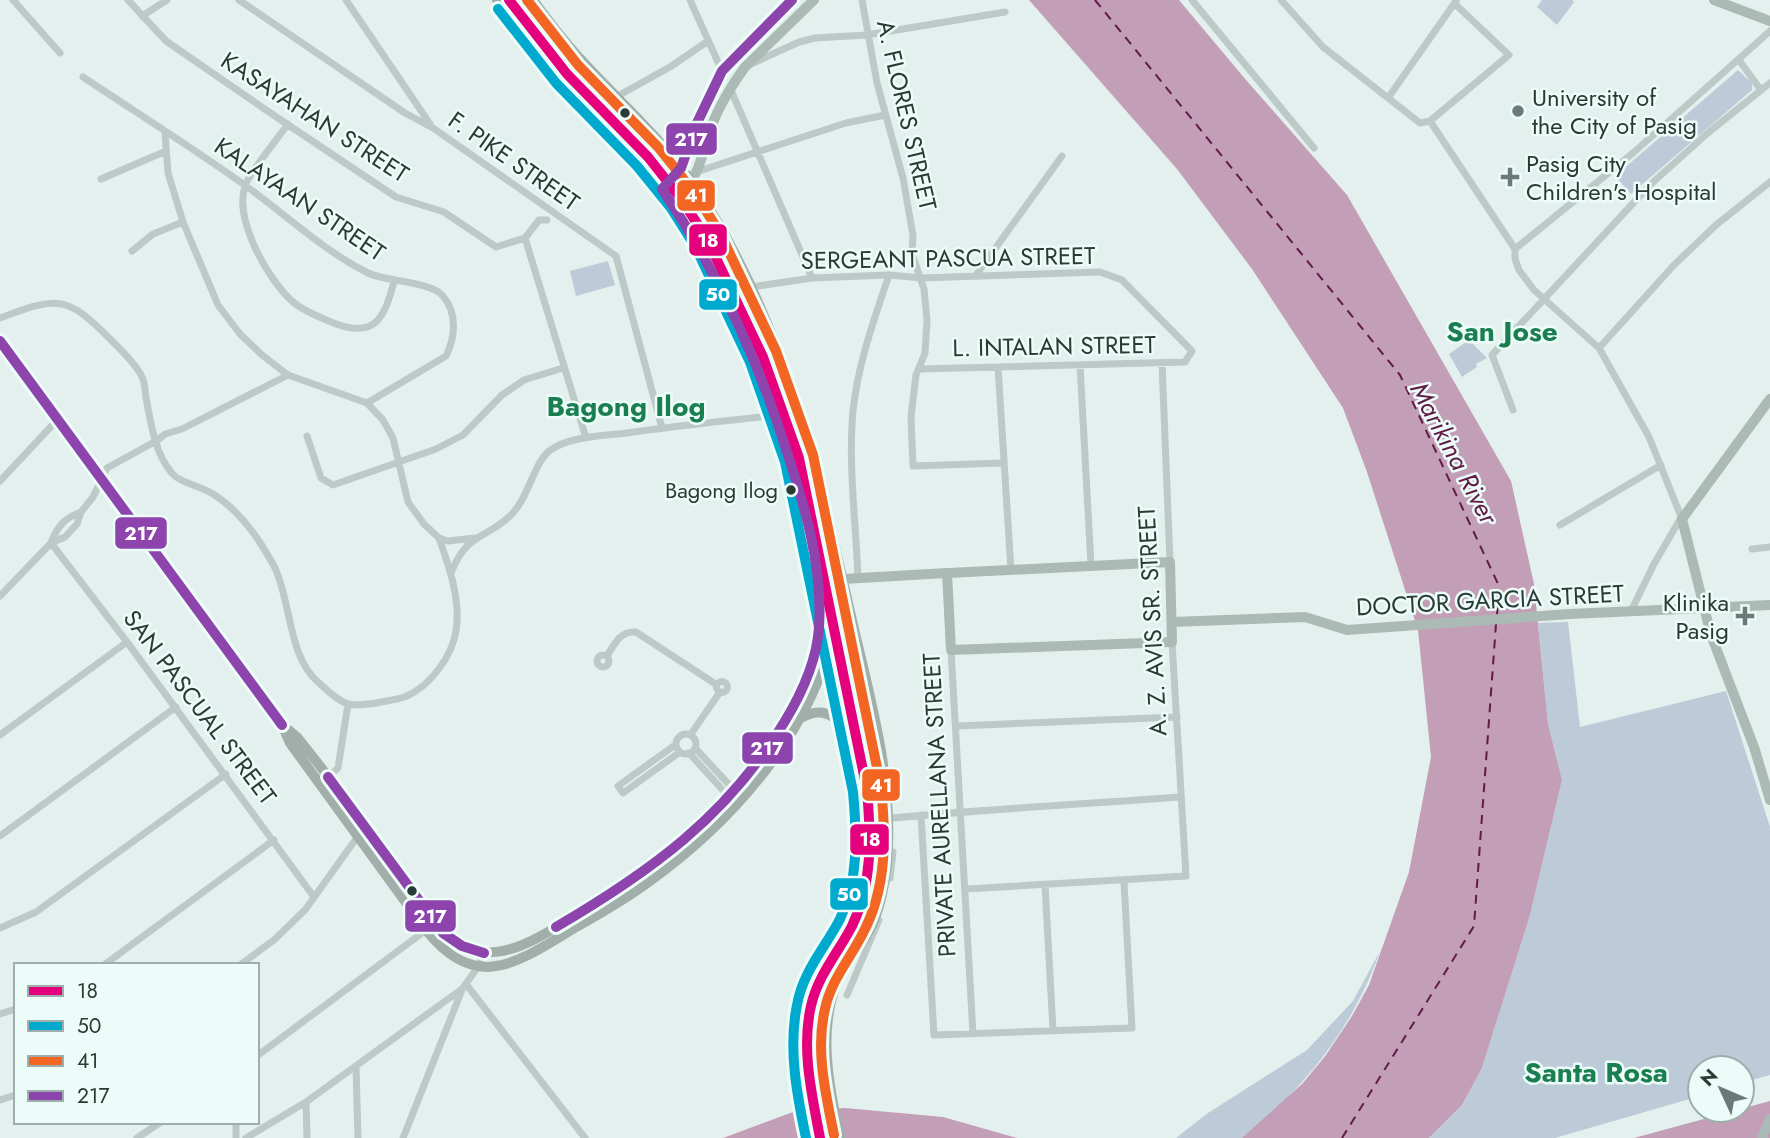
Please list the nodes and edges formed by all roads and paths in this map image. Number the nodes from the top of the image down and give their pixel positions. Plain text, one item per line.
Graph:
1 (13, 0) edge
2 (128, 0) edge
3 (167, 0) edge
4 (239, 0) edge
5 (346, 0) edge
6 (497, 0) edge
7 (509, 0) edge
8 (522, 0) edge
9 (533, 0) edge
10 (690, 0) edge
11 (792, 0) edge
12 (814, 0) edge
13 (862, 0) edge
14 (1192, 0) edge
15 (1281, 0) edge
16 (1714, 0) edge
17 (1456, 2) edge
18 (1005, 12) dead end
19 (142, 16) junction
20 (1770, 21) edge
21 (1770, 31) edge
22 (867, 35) junction
23 (708, 41) junction
24 (60, 53) dead end
25 (1739, 60) junction
26 (745, 66) junction
27 (722, 71) junction
28 (83, 76) dead end
29 (1770, 83) edge
30 (730, 88) junction
31 (1760, 89) junction
32 (613, 94) junction
33 (1388, 98) junction
34 (590, 110) junction
35 (885, 115) junction
36 (1430, 121) junction
37 (288, 124) junction
38 (433, 128) junction
39 (165, 133) junction
40 (1314, 148) dead end
41 (166, 151) junction
42 (758, 152) junction
43 (1062, 156) dead end
44 (681, 168) junction
45 (694, 177) junction
46 (100, 179) dead end
47 (1770, 181) edge
48 (245, 185) junction
49 (662, 189) junction
50 (671, 201) junction
51 (547, 220) dead end
52 (183, 222) junction
53 (525, 238) junction
54 (1515, 249) junction
55 (132, 251) dead end
56 (889, 275) junction
57 (976, 275) junction
58 (812, 278) junction
59 (922, 278) junction
60 (394, 282) junction
61 (751, 287) junction
62 (1545, 300) junction
63 (0, 318) edge
64 (770, 328) junction
65 (746, 336) junction
66 (0, 341) edge
67 (1599, 348) junction
68 (1189, 358) joint
69 (1162, 363) junction
70 (1080, 365) junction
71 (998, 367) junction
72 (563, 368) junction
73 (919, 369) junction
74 (288, 375) junction
75 (1770, 398) edge
76 (367, 403) junction
77 (1513, 410) dead end
78 (776, 415) junction
79 (58, 419) junction
80 (662, 428) junction
81 (307, 436) dead end
82 (586, 438) junction
83 (157, 441) junction
84 (1003, 463) junction
85 (398, 464) junction
86 (1661, 465) junction
87 (101, 478) junction
88 (0, 481) edge
89 (80, 512) junction
90 (1681, 520) junction
91 (1560, 525) dead end
92 (439, 538) junction
93 (475, 538) junction
94 (51, 543) junction
95 (1770, 547) edge
96 (1752, 549) dead end
97 (1170, 562) junction
98 (1091, 565) junction
99 (1011, 570) junction
100 (451, 573) junction
101 (947, 573) junction
102 (858, 578) junction
103 (843, 579) junction
104 (818, 580) junction
105 (1699, 588) junction
106 (0, 596) edge
107 (1770, 605) edge
108 (1633, 607) dead end
109 (1724, 608) junction
110 (1704, 610) junction
111 (1172, 622) junction
112 (127, 642) junction
113 (1172, 642) junction
114 (830, 647) junction
115 (951, 650) junction
116 (607, 656) dead end
117 (348, 704) junction
118 (176, 707) junction
119 (873, 710) junction
120 (1177, 717) junction
121 (797, 721) junction
122 (282, 725) junction
123 (956, 726) junction
124 (844, 728) junction
125 (691, 734) junction
126 (0, 735) edge
127 (678, 749) junction
128 (692, 751) junction
129 (226, 774) junction
130 (328, 777) junction
131 (732, 795) junction
132 (1181, 797) junction
133 (1770, 800) edge
134 (961, 811) junction
135 (921, 815) junction
136 (893, 818) junction
137 (0, 836) edge
138 (358, 836) junction
139 (274, 840) junction
140 (1124, 882) junction
141 (1045, 885) junction
142 (966, 889) junction
143 (314, 897) junction
144 (0, 928) edge
145 (426, 930) junction
146 (484, 953) junction
147 (107, 963) edge
148 (243, 963) edge
149 (825, 966) junction
150 (478, 967) junction
151 (841, 971) junction
152 (464, 987) junction
153 (847, 995) dead end
154 (1053, 1030) junction
155 (973, 1034) junction
156 (259, 1055) edge
157 (356, 1066) junction
158 (306, 1102) junction
159 (1770, 1119) edge
160 (157, 1124) edge
161 (255, 1136) edge
162 (137, 1138) edge
163 (246, 1138) edge
164 (307, 1138) edge
165 (358, 1138) edge
166 (403, 1138) edge
167 (585, 1138) edge
168 (820, 1138) edge
169 (840, 1138) edge
170 (1762, 1138) edge

1 - 24 street
2 - 19 street, KASAYAHAN STREET
3 - 19 street
4 - 38 street, F. PIKE STREET
5 - 38 street
6 - 34 main road
7 - 149 main road, bridge
8 - 151 main road, bridge
9 - 32 main road
10 - 23 street
11 - 27 street
12 - 26 street
13 - 22 street, A. FLORES STREET
14 - 40 street
15 - 33 street
16 - 20 street
17 - 33 street
17 - 36 street
18 - 22 street
19 - 37 street, KASAYAHAN STREET
21 - 25 street
22 - 26 street
22 - 35 street, A. FLORES STREET
23 - 27 street
23 - 32 street
25 - 31 street
25 - 54 street
26 - 30 street
27 - 44 street
28 - 39 street, KALAYAAN STREET
29 - 31 street
30 - 42 street
30 - 45 street
31 - 62 street
32 - 34 main road
32 - 44 main road
33 - 36 street
34 - 49 main road
35 - 42 street
35 - 59 street, A. FLORES STREET
36 - 54 street
37 - 48 street
37 - 53 street, KASAYAHAN STREET
38 - 80 street, F. PIKE STREET
39 - 41 street
39 - 48 street, KALAYAAN STREET
41 - 46 street
41 - 52 street
42 - 45 street
42 - 58 street
43 - 57 street
44 - 45 main road
44 - 49 street
45 - 50 street
45 - 61 main road
47 - 67 street
48 - 60 street, KALAYAAN STREET
48 - 60 street
49 - 50 main road
50 - 65 main road
51 - 53 street, KASAYAHAN STREET
52 - 55 street
52 - 74 street
53 - 72 street
54 - 62 street
56 - 58 street, SERGEANT PASCUA STREET
56 - 59 street, SERGEANT PASCUA STREET
56 - 102 street
57 - 59 street, SERGEANT PASCUA STREET
57 - 68 street, SERGEANT PASCUA STREET
58 - 61 street, SERGEANT PASCUA STREET
59 - 73 street, A. FLORES STREET
60 - 76 street, KALAYAAN STREET
61 - 64 main road
62 - 67 street
62 - 77 street
63 - 83 street
64 - 65 main road
64 - 103 main road
65 - 78 main road
66 - 79 main road
67 - 86 street
68 - 69 street, L. INTALAN STREET
69 - 70 street, L. INTALAN STREET
69 - 97 street, A. Z. AVIS SR. STREET
70 - 71 street, L. INTALAN STREET
70 - 98 street
71 - 73 street, L. INTALAN STREET
71 - 84 street
72 - 82 street
72 - 85 street
73 - 84 street, A. FLORES STREET
74 - 76 street
74 - 83 street
75 - 90 street
76 - 85 street
78 - 80 street
78 - 104 main road
79 - 87 main road
79 - 88 street
80 - 82 street
81 - 85 street
82 - 93 street
83 - 87 street
83 - 117 street
84 - 99 street
85 - 92 street
86 - 90 street
86 - 91 street
87 - 89 street
87 - 122 main road
89 - 94 street
89 - 94 street
90 - 105 street
90 - 108 street
92 - 93 street
92 - 100 street
93 - 100 street
94 - 106 street
94 - 112 street, SAN PASCUAL STREET
95 - 96 street
97 - 98 street
97 - 111 street, A. Z. AVIS SR. STREET
98 - 99 street
99 - 101 street
100 - 117 street
101 - 102 street
101 - 115 street, PRIVATE AURELLANA STREET
102 - 103 street
103 - 104 street
103 - 114 main road
103 - 119 main road
104 - 114 main road
104 - 131 main road
105 - 109 street
105 - 110 street
107 - 109 street, DOCTOR GARCIA STREET
109 - 110 street, DOCTOR GARCIA STREET
110 - 111 street, DOCTOR GARCIA STREET
110 - 133 street
111 - 113 street, A. Z. AVIS SR. STREET
112 - 118 street, SAN PASCUAL STREET
112 - 126 street
113 - 115 street
113 - 120 street, A. Z. AVIS SR. STREET
114 - 121 main road
114 - 124 main road
115 - 123 street, PRIVATE AURELLANA STREET
116 - 125 street
117 - 130 street
118 - 129 street, SAN PASCUAL STREET
118 - 137 street
119 - 136 street
119 - 151 main road
120 - 123 street
120 - 132 street, A. Z. AVIS SR. STREET
121 - 124 main road
121 - 150 main road
122 - 130 main road
122 - 138 main road
123 - 134 street, PRIVATE AURELLANA STREET
124 - 149 main road
125 - 127 street
125 - 128 street
127 - 127 street
127 - 128 street
128 - 131 street
129 - 139 street, SAN PASCUAL STREET
129 - 144 street
130 - 146 main road
131 - 146 main road
132 - 134 street
132 - 140 street, A. Z. AVIS SR. STREET
134 - 135 street
134 - 142 street, PRIVATE AURELLANA STREET
135 - 136 street
135 - 155 street
136 - 153 street
138 - 143 street
138 - 145 main road
139 - 143 street, SAN PASCUAL STREET
139 - 147 street
140 - 141 street
140 - 154 street
141 - 142 street
141 - 154 street
142 - 155 street, PRIVATE AURELLANA STREET
143 - 148 street
145 - 150 main road
145 - 156 street
146 - 150 street
149 - 168 main road
150 - 152 street
151 - 169 main road
152 - 157 street
152 - 166 street
152 - 167 street
154 - 155 street
157 - 158 street
157 - 165 street
158 - 161 street
158 - 164 street
159 - 170 street
160 - 162 street
161 - 163 street

